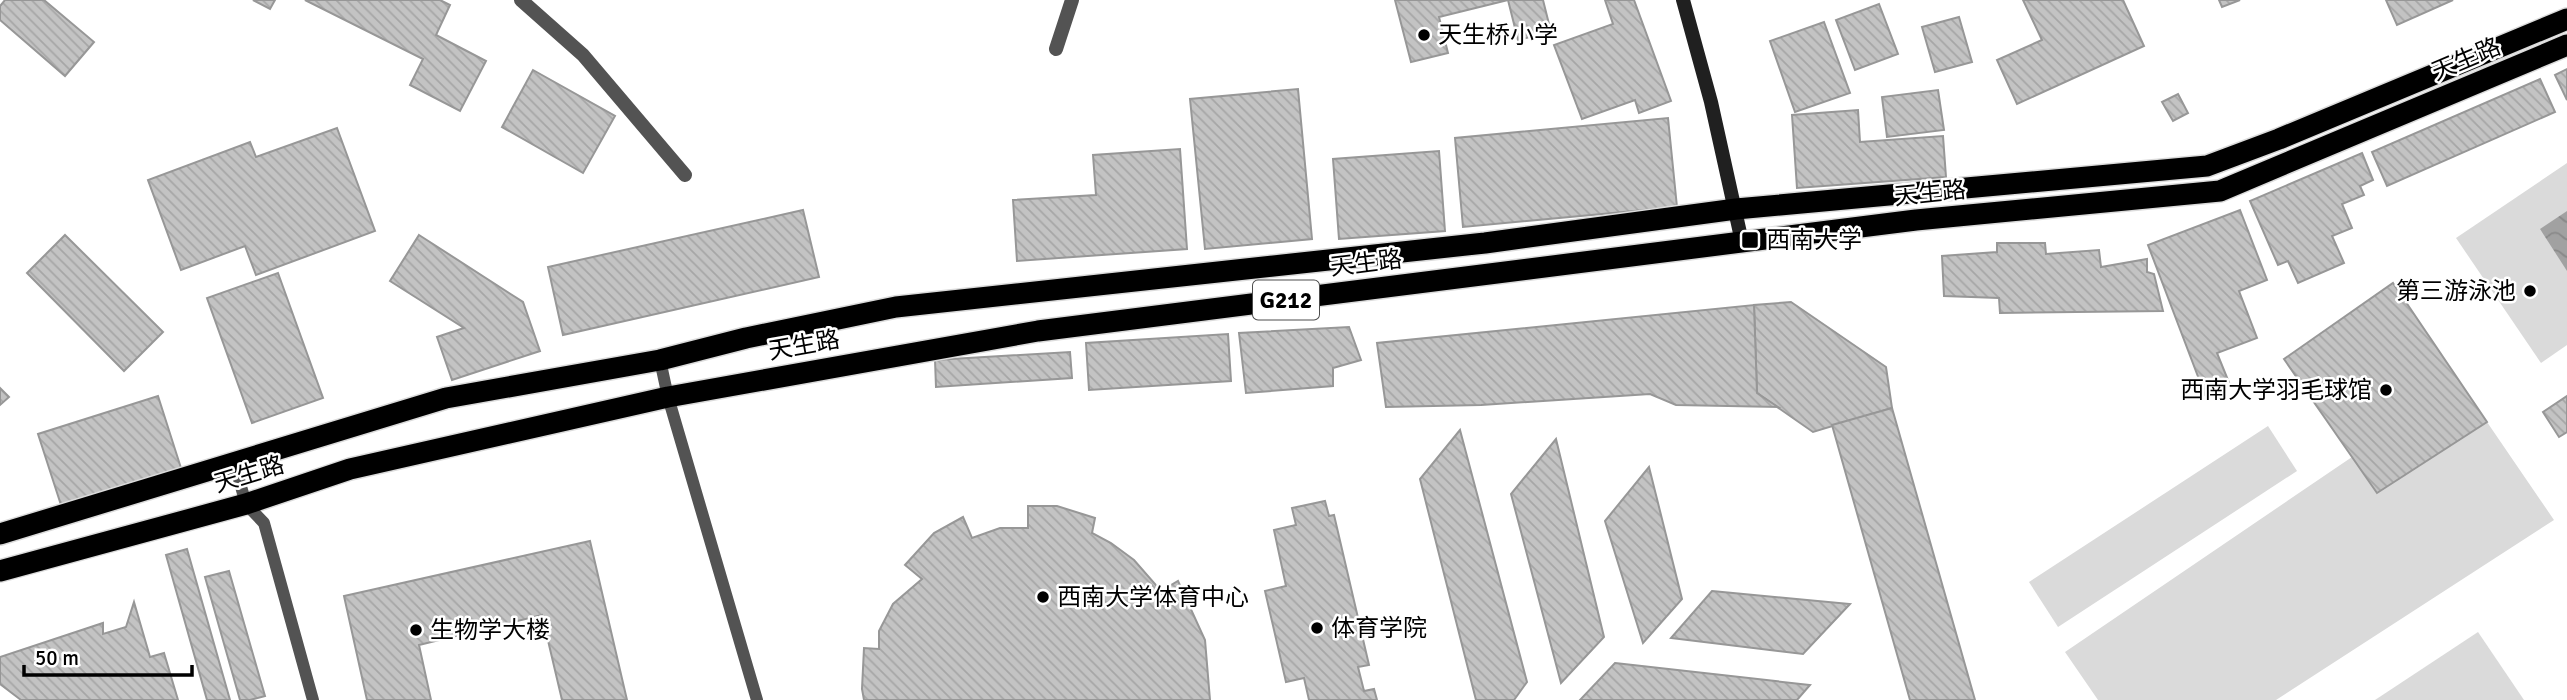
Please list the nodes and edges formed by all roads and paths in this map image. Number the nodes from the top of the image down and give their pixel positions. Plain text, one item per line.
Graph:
1 (522, 0) edge
2 (1072, 0) edge
3 (1683, 0) edge
4 (2567, 19) edge
5 (2567, 45) edge
6 (1056, 49) dead end
7 (685, 175) dead end
8 (1736, 209) junction
9 (1742, 242) junction
10 (660, 360) junction
11 (668, 397) junction
12 (234, 462) junction
13 (246, 504) junction
14 (0, 534) edge
15 (0, 571) edge
16 (313, 700) edge
17 (757, 700) edge

1 - 7 street
2 - 6 street
3 - 8 street
4 - 8 highway, 天生路 / G212
5 - 9 highway, 天生路 / G212
8 - 9 street
8 - 10 highway, 天生路 / G212
9 - 11 highway, 天生路 / G212
10 - 11 lane
10 - 12 highway, 天生路 / G212
11 - 13 highway, 天生路 / G212
11 - 17 lane
12 - 13 lane
12 - 14 highway, 天生路 / G212
13 - 15 highway, 天生路 / G212
13 - 16 lane

